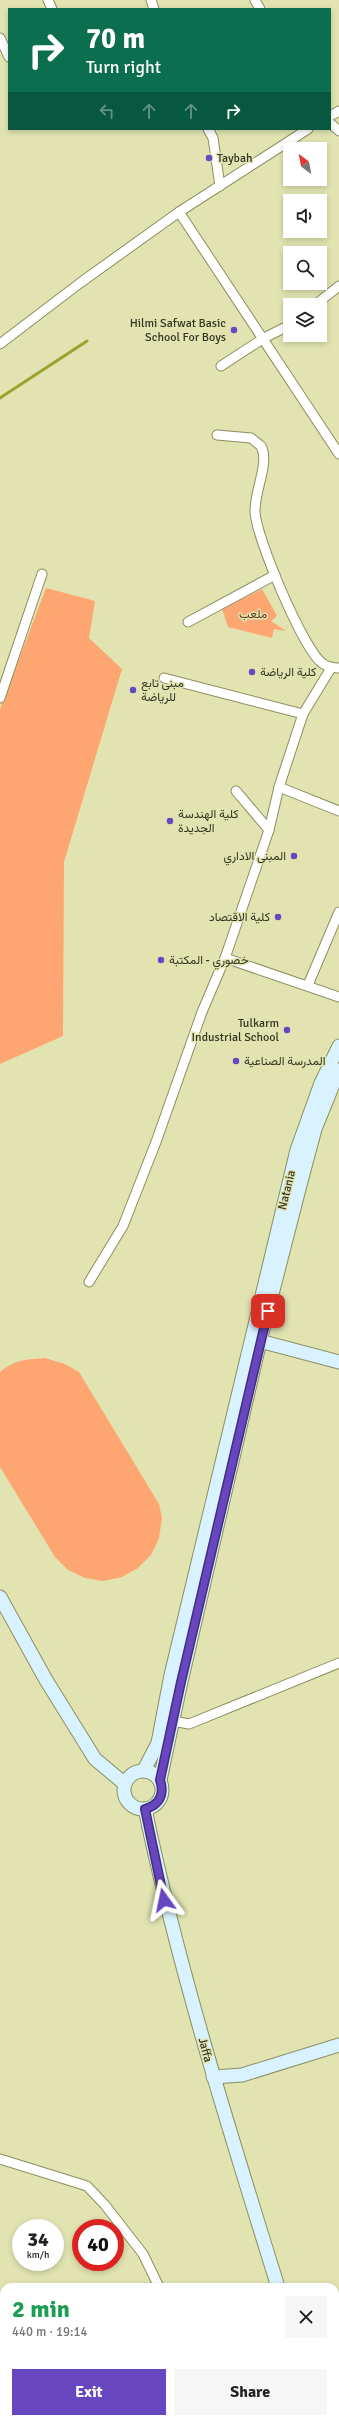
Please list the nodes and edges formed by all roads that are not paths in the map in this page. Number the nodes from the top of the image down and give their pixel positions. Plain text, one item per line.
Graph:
1 (0, 38) edge
2 (8, 55) edge
3 (331, 124) edge
4 (209, 130) edge
5 (306, 130) edge
6 (339, 131) edge
7 (220, 186) junction
8 (179, 212) junction
9 (339, 286) edge
10 (324, 298) edge
11 (283, 328) edge
12 (264, 338) junction
13 (0, 344) edge
14 (221, 366) dead end
15 (218, 435) dead end
16 (339, 454) edge
17 (42, 574) dead end
18 (275, 575) junction
19 (188, 622) dead end
20 (335, 668) edge
21 (164, 678) dead end
22 (0, 698) edge
23 (303, 714) junction
24 (279, 787) junction
25 (236, 791) dead end
26 (339, 811) edge
27 (270, 830) junction
28 (339, 912) edge
29 (225, 958) junction
30 (308, 985) junction
31 (339, 997) edge
32 (339, 1046) edge
33 (339, 1070) edge
34 (89, 1282) dead end
35 (256, 1340) junction
36 (339, 1362) edge
37 (0, 1597) edge
38 (339, 1663) edge
39 (168, 1720) junction
40 (144, 1770) junction
41 (160, 1780) junction
42 (125, 1784) junction
43 (145, 1809) junction
44 (339, 2045) edge
45 (213, 2077) junction
46 (0, 2159) edge
47 (157, 2283) edge
48 (277, 2283) edge

1 - 2 street
3 - 6 street
4 - 7 street
5 - 7 street
7 - 8 street
8 - 12 street
8 - 13 street
9 - 10 street
11 - 12 street
12 - 14 street
12 - 16 street
15 - 18 street
17 - 22 street
18 - 19 street
18 - 20 street
20 - 23 street
21 - 23 street
23 - 24 street
24 - 26 street
24 - 27 street
25 - 27 street
27 - 29 street
28 - 30 street
29 - 30 street
29 - 34 street
30 - 31 street
32 - 35 street, Natania
33 - 35 street, Natania
35 - 36 street
35 - 39 street
37 - 42 street
38 - 39 street
39 - 40 street
39 - 41 street
40 - 41 street
40 - 42 street
41 - 43 street
42 - 43 street
43 - 45 street, Jaffa
44 - 45 street
45 - 48 street, Jaffa
46 - 47 street

